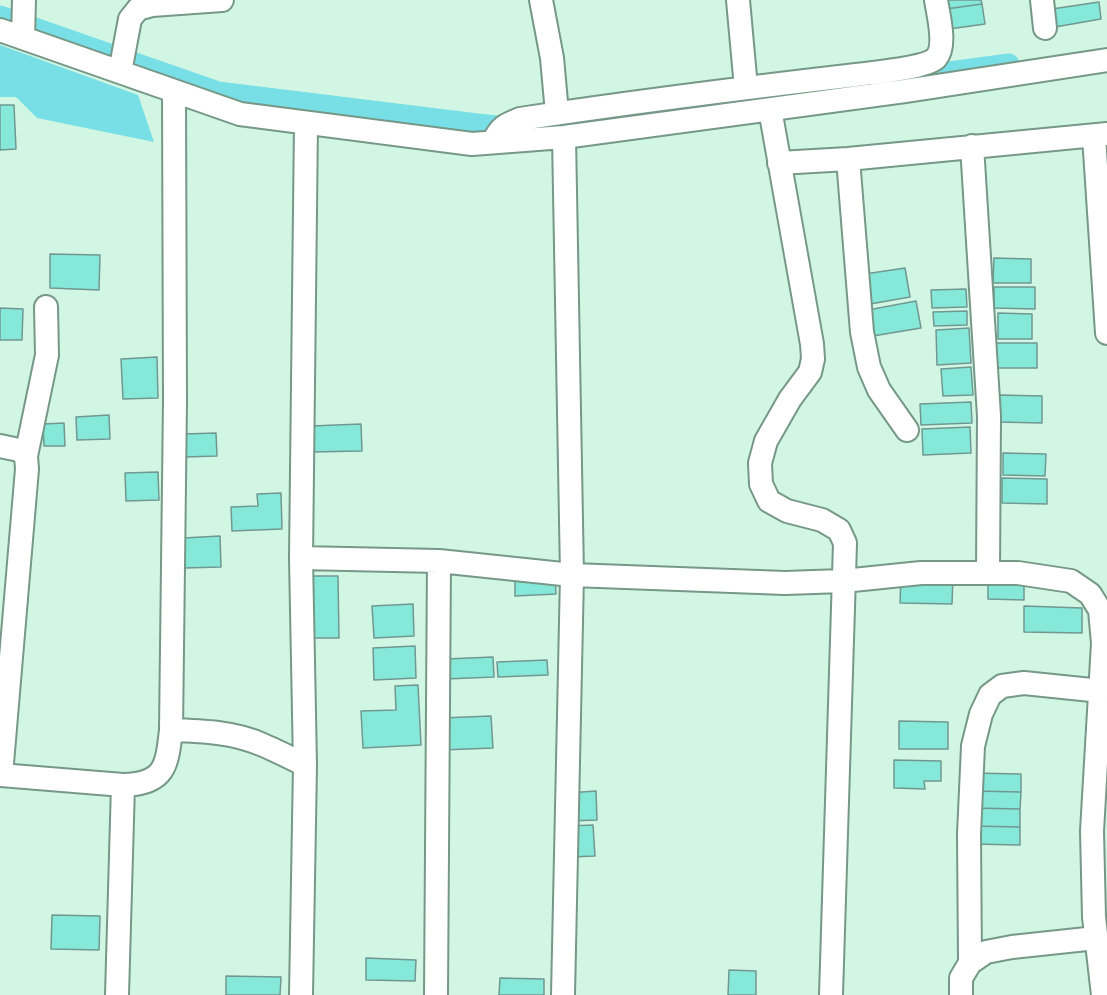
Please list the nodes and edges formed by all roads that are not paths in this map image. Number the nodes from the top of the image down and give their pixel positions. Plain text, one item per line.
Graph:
1 (222, 0) edge
2 (541, 0) edge
3 (738, 0) edge
4 (936, 0) edge
5 (1042, 0) edge
6 (24, 20) edge
7 (1046, 28) dead end
8 (0, 30) edge
9 (1107, 60) edge
10 (120, 69) junction
11 (746, 88) junction
12 (174, 91) junction
13 (770, 109) junction
14 (557, 113) junction
15 (306, 123) junction
16 (499, 133) junction
17 (1101, 135) edge
18 (564, 137) junction
19 (972, 146) junction
20 (848, 159) junction
21 (779, 163) junction
22 (46, 307) dead end
23 (1107, 333) edge
24 (907, 430) dead end
25 (0, 446) edge
26 (26, 456) junction
27 (301, 558) junction
28 (439, 561) junction
29 (988, 573) junction
30 (572, 575) junction
31 (843, 580) junction
32 (1099, 588) edge
33 (1101, 691) junction
34 (171, 730) junction
35 (305, 765) junction
36 (1, 775) edge
37 (123, 785) junction
38 (1096, 938) junction
39 (970, 963) junction
40 (117, 995) edge
41 (300, 995) edge
42 (436, 995) edge
43 (563, 995) edge
44 (831, 995) edge
45 (961, 995) edge
46 (1103, 995) edge

1 - 10 street
2 - 14 street
3 - 11 street
4 - 11 street
5 - 7 street
6 - 8 street
6 - 10 street
9 - 13 street
10 - 12 street
11 - 14 street
12 - 15 street
12 - 34 street
13 - 18 street
13 - 21 street
14 - 16 street
15 - 16 street
15 - 27 street
16 - 18 street
17 - 19 street
17 - 23 street
18 - 30 street
19 - 20 street
19 - 29 street
20 - 21 street
20 - 24 street
21 - 31 street
22 - 26 street
25 - 26 street
26 - 36 street
27 - 28 street
27 - 35 street
28 - 30 street
28 - 42 street
29 - 31 street
29 - 32 street
30 - 31 street
30 - 43 street
31 - 44 street
32 - 33 street
33 - 38 street
33 - 39 street
34 - 35 street
34 - 37 street
35 - 41 street
36 - 37 street
37 - 40 street
38 - 39 street
38 - 46 street
39 - 45 street

